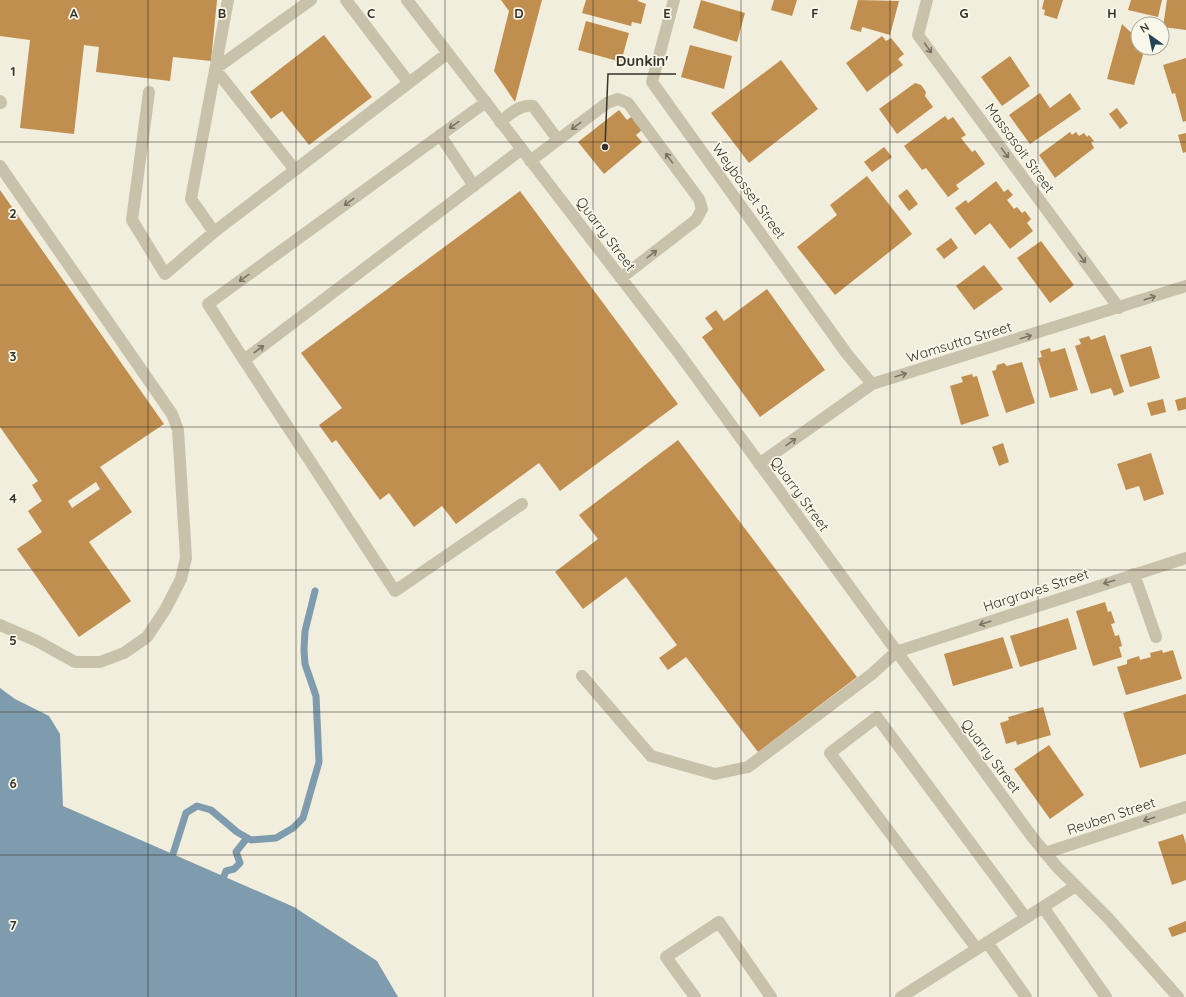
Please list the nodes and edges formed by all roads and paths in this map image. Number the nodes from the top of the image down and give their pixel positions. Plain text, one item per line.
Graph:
1 (228, 0) edge
2 (311, 0) edge
3 (346, 0) edge
4 (407, 0) edge
5 (674, 0) edge
6 (927, 0) edge
7 (448, 53) junction
8 (215, 69) junction
9 (409, 83) junction
10 (149, 92) dead end
11 (486, 102) junction
12 (500, 122) junction
13 (440, 135) junction
14 (558, 140) junction
15 (522, 149) junction
16 (530, 160) junction
17 (0, 166) edge
18 (295, 170) junction
19 (474, 186) junction
20 (214, 232) junction
21 (621, 278) junction
22 (1186, 286) edge
23 (1119, 308) junction
24 (244, 360) junction
25 (872, 384) junction
26 (759, 464) junction
27 (522, 504) dead end
28 (1186, 558) edge
29 (1134, 574) junction
30 (0, 625) edge
31 (1156, 638) dead end
32 (896, 652) junction
33 (582, 676) dead end
34 (1186, 807) edge
35 (1045, 853) junction
36 (1076, 886) junction
37 (1043, 907) junction
38 (1026, 918) junction
39 (982, 946) junction
40 (695, 997) edge
41 (771, 997) edge
42 (901, 997) edge
43 (1026, 997) edge
44 (1106, 997) edge
45 (1178, 997) edge

1 - 8 street
2 - 8 street
3 - 9 street
4 - 7 street, Quarry Street
5 - 25 street, Weybosset Street
6 -> 23 street, Massasoit Street
7 - 9 street
7 - 11 street, Quarry Street
8 - 18 street
8 - 20 street
9 - 18 street
10 - 20 street
11 - 12 street, Quarry Street
11 -> 13 street
12 - 14 street
12 - 15 street, Quarry Street
13 - 19 street
13 -> 24 street
14 - 16 street
21 -> 14 street
15 - 16 street, Quarry Street
15 - 19 street
16 - 21 street, Quarry Street
17 - 30 street
18 - 20 street
24 -> 19 street
21 - 26 street, Quarry Street
23 -> 22 street, Wamsutta Street
25 -> 23 street, Wamsutta Street
24 - 27 street
26 -> 25 street, Wamsutta Street
26 - 32 street, Quarry Street
28 - 29 street, Hargraves Street
29 - 31 street
29 -> 32 street, Hargraves Street
32 - 33 street
32 - 35 street, Quarry Street
34 -> 35 street, Reuben Street
35 - 36 street, Quarry Street
36 - 37 street
36 - 45 street, Quarry Street
37 - 38 street
37 - 44 street
38 - 39 street
38 - 39 street
39 - 42 street
39 - 43 street
40 - 41 street

